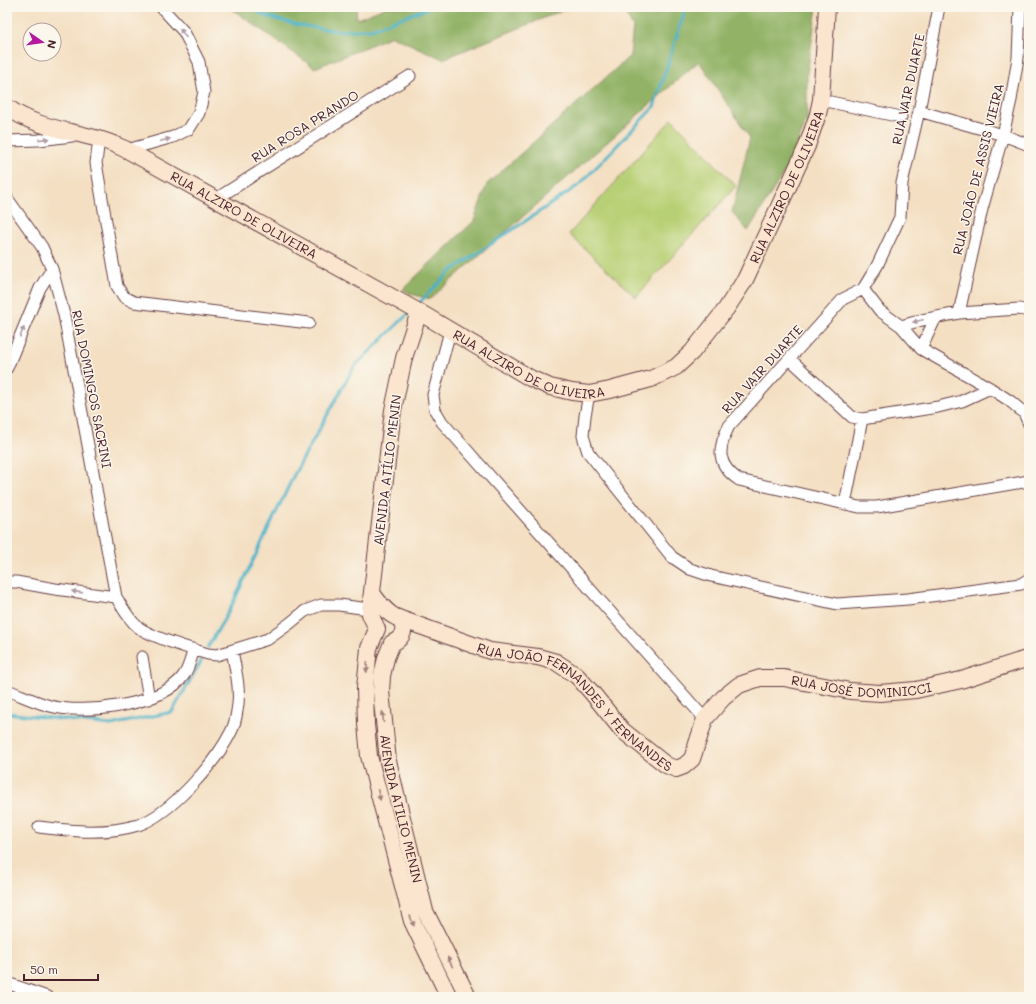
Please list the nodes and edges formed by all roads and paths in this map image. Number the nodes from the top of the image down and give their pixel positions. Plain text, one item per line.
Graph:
1 (161, 7) edge
2 (827, 7) edge
3 (940, 7) edge
4 (1023, 14) edge
5 (410, 76) dead end
6 (820, 100) junction
7 (7, 107) edge
8 (919, 111) junction
9 (901, 117) dead end
10 (31, 121) junction
11 (7, 122) edge
12 (81, 135) junction
13 (1003, 135) junction
14 (99, 139) junction
15 (7, 141) edge
16 (1029, 146) edge
17 (127, 150) junction
18 (7, 198) edge
19 (216, 199) junction
20 (52, 270) junction
21 (863, 289) junction
22 (414, 309) junction
23 (1029, 311) edge
24 (959, 313) junction
25 (936, 317) junction
26 (309, 323) dead end
27 (901, 326) junction
28 (450, 331) junction
29 (921, 349) junction
30 (790, 359) junction
31 (7, 368) edge
32 (990, 388) junction
33 (589, 394) junction
34 (862, 419) junction
35 (1029, 424) edge
36 (1029, 481) edge
37 (845, 504) junction
38 (1029, 579) edge
39 (7, 582) edge
40 (116, 597) junction
41 (371, 601) junction
42 (392, 615) junction
43 (376, 629) junction
44 (438, 632) junction
45 (395, 642) junction
46 (194, 649) junction
47 (232, 651) junction
48 (142, 657) dead end
49 (1029, 658) edge
50 (7, 690) edge
51 (149, 699) junction
52 (705, 719) junction
53 (39, 827) dead end
54 (7, 982) edge
55 (47, 997) edge
56 (449, 997) edge
57 (468, 997) edge

17 -> 1 street
2 - 6 street, RUA ALZIRO DE OLIVEIRA
3 - 8 street, RUA VAIR DUARTE
4 - 13 street, RUA JOÃO DE ASSIS VIEIRA
5 - 19 street, RUA ROSA PRANDO
6 - 9 street
6 - 33 street, RUA ALZIRO DE OLIVEIRA
7 - 10 street, RUA ALZIRO DE OLIVEIRA
8 - 13 street
8 - 21 street, RUA VAIR DUARTE
10 - 11 street, RUA ALZIRO DE OLIVEIRA
10 - 12 street, RUA ALZIRO DE OLIVEIRA
12 - 14 street, RUA ALZIRO DE OLIVEIRA
15 -> 12 street
13 - 16 street
13 - 24 street, RUA JOÃO DE ASSIS VIEIRA
14 - 17 street, RUA ALZIRO DE OLIVEIRA
14 - 26 street
17 - 19 street, RUA ALZIRO DE OLIVEIRA
18 - 20 street, RUA DOMINGOS SACRINI
19 - 22 street, RUA ALZIRO DE OLIVEIRA
31 -> 20 street
20 - 40 street, RUA DOMINGOS SACRINI
21 - 27 street
21 - 30 street, RUA VAIR DUARTE
22 - 28 street, RUA ALZIRO DE OLIVEIRA
22 - 41 street, AVENIDA ATÍLIO MENIN
23 - 24 street
24 - 25 street
25 -> 27 street
25 - 29 street
27 - 29 street
28 - 33 street, RUA ALZIRO DE OLIVEIRA
28 - 52 street
29 - 32 street
30 - 34 street
30 - 37 street, RUA VAIR DUARTE
32 - 34 street
32 - 35 street
33 - 38 street
34 - 37 street
36 - 37 street, RUA VAIR DUARTE
40 -> 39 street
40 - 46 street, RUA DOMINGOS SACRINI
41 - 42 street
41 - 43 street, AVENIDA ATÍLIO MENIN
41 - 47 street, RUA DOMINGOS SACRINI
42 - 43 street
42 - 44 street
42 - 45 street, AVENIDA ATILIO MENIN
43 - 45 street
43 -> 56 street, AVENIDA ATILIO MENIN
44 - 45 street
44 - 52 street, RUA JOÃO FERNANDES Y FERNANDES
57 -> 45 street, AVENIDA ATILIO MENIN
46 - 47 street, RUA DOMINGOS SACRINI
46 - 51 street
47 - 53 street
48 - 51 street
49 - 52 street, RUA JOSÉ DOMINICCI
50 - 51 street
54 - 55 street

